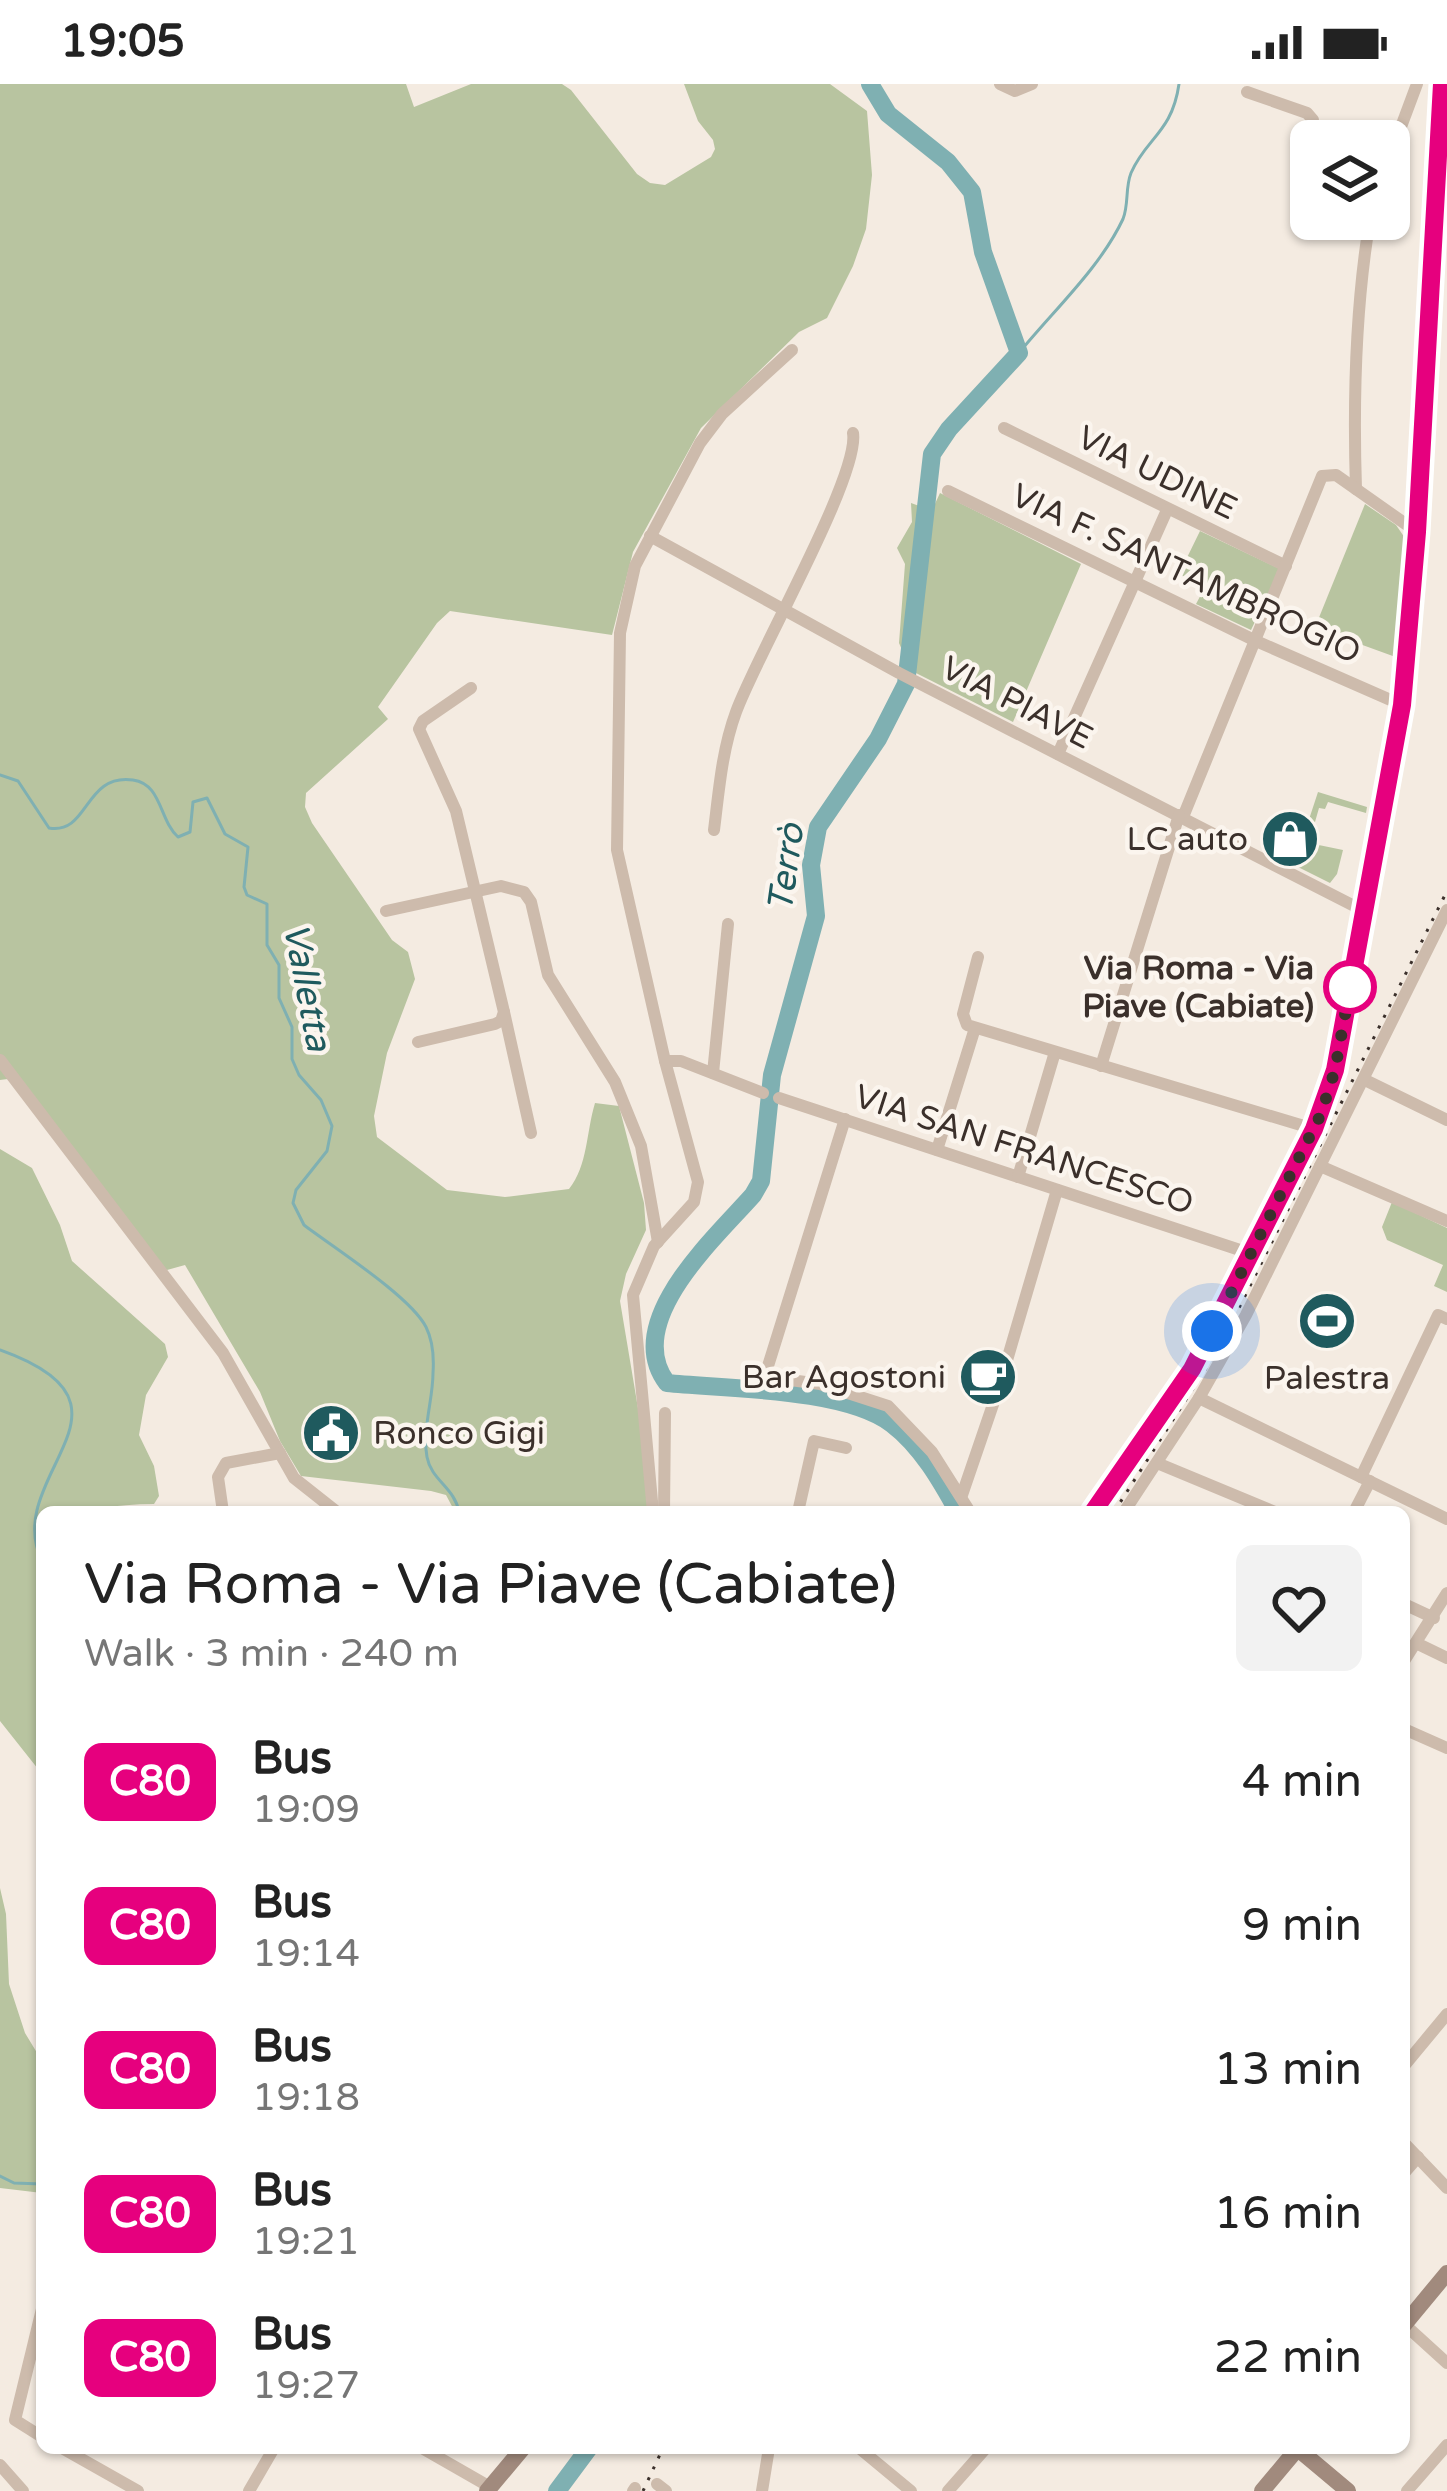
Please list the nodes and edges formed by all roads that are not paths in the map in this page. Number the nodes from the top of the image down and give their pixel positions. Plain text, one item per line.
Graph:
1 (1000, 84) edge
2 (1032, 84) edge
3 (1417, 84) edge
4 (1442, 84) edge
5 (1246, 92) dead end
6 (1312, 120) edge
7 (1404, 120) edge
8 (1442, 193) edge
9 (1367, 240) edge
10 (792, 350) dead end
11 (1004, 428) dead end
12 (853, 433) dead end
13 (1356, 489) junction
14 (948, 491) dead end
15 (1167, 510) junction
16 (1417, 532) junction
17 (650, 536) junction
18 (1286, 566) junction
19 (1134, 581) junction
20 (783, 607) junction
21 (1256, 641) junction
22 (470, 688) dead end
23 (1402, 705) junction
24 (1058, 754) junction
25 (1181, 816) junction
26 (714, 830) dead end
27 (474, 891) junction
28 (1447, 910) edge
29 (386, 911) dead end
30 (1364, 911) junction
31 (728, 924) dead end
32 (1433, 939) junction
33 (1447, 946) edge
34 (978, 957) dead end
35 (504, 1012) junction
36 (975, 1028) junction
37 (418, 1042) dead end
38 (1055, 1052) junction
39 (0, 1060) edge
40 (665, 1061) junction
41 (1101, 1066) junction
42 (713, 1073) junction
43 (1365, 1080) junction
44 (764, 1093) dead end
45 (778, 1098) dead end
46 (1447, 1101) edge
47 (1443, 1118) edge
48 (844, 1119) junction
49 (1314, 1129) junction
50 (530, 1133) dead end
51 (937, 1150) junction
52 (1320, 1166) junction
53 (1018, 1177) junction
54 (1057, 1190) junction
55 (1447, 1221) edge
56 (658, 1242) junction
57 (1252, 1255) junction
58 (1442, 1317) edge
59 (1199, 1398) junction
60 (665, 1414) dead end
61 (845, 1448) dead end
62 (280, 1453) junction
63 (1156, 1463) junction
64 (1366, 1479) junction
65 (962, 1495) junction
66 (223, 1506) edge
67 (329, 1506) edge
68 (652, 1506) edge
69 (664, 1506) edge
70 (799, 1506) edge
71 (967, 1506) edge
72 (1097, 1506) edge
73 (1128, 1506) edge
74 (1259, 1506) edge
75 (1356, 1506) edge
76 (1447, 1519) edge
77 (1447, 1593) edge
78 (1410, 1607) edge
79 (1434, 1618) junction
80 (1416, 1643) junction
81 (1410, 1652) edge
82 (1447, 1658) edge
83 (1410, 1732) edge
84 (1440, 1745) edge
85 (1447, 2014) edge
86 (1410, 2059) edge
87 (1410, 2150) edge
88 (1418, 2157) junction
89 (1410, 2166) edge
90 (1446, 2186) edge
91 (1447, 2273) edge
92 (1410, 2317) edge
93 (1410, 2329) edge
94 (36, 2334) edge
95 (1447, 2363) edge
96 (36, 2433) edge
97 (1447, 2445) edge
98 (73, 2454) edge
99 (269, 2454) edge
100 (432, 2454) edge
101 (518, 2454) edge
102 (768, 2454) edge
103 (867, 2454) edge
104 (981, 2454) edge
105 (1293, 2454) edge
106 (1305, 2454) edge
107 (0, 2465) edge
108 (488, 2489) edge
109 (23, 2491) edge
110 (138, 2491) edge
111 (249, 2491) edge
112 (762, 2491) edge
113 (911, 2491) edge
114 (948, 2491) edge
115 (1262, 2491) edge
116 (1348, 2491) edge
117 (1407, 2491) edge

1 - 2 street
3 - 7 street
4 - 8 street
5 - 6 street
8 - 16 street
9 - 13 street
10 - 17 street
11 - 15 street, VIA UDINE
12 - 20 street
13 - 16 street
13 - 18 street
14 - 19 street, VIA F. SANTAMBROGIO
15 - 18 street, VIA UDINE
15 - 19 street
16 - 23 street
17 - 20 street, VIA PIAVE
17 - 40 street
18 - 21 street
19 - 21 street, VIA F. SANTAMBROGIO
19 - 24 street
20 - 24 street, VIA PIAVE
20 - 26 street
21 - 23 street, VIA F. SANTAMBROGIO
21 - 25 street
22 - 27 street
23 - 30 street
24 - 25 street, VIA PIAVE
25 - 30 street, VIA PIAVE
25 - 41 street
27 - 29 street
27 - 35 street
27 - 56 street
28 - 32 street
30 - 49 street
31 - 42 street
32 - 33 street
32 - 43 street
34 - 36 street
35 - 37 street
35 - 50 street
36 - 38 street
36 - 51 street
38 - 41 street
38 - 53 street
39 - 62 street
40 - 42 street
40 - 56 street
41 - 49 street
42 - 44 street
43 - 47 street
43 - 52 street
45 - 48 street, VIA SAN FRANCESCO
46 - 47 street
48 - 51 street, VIA SAN FRANCESCO
48 - 65 street
49 - 57 street
51 - 53 street, VIA SAN FRANCESCO
52 - 55 street
52 - 59 street
53 - 54 street, VIA SAN FRANCESCO
54 - 57 street, VIA SAN FRANCESCO
54 - 65 street
56 - 68 street
57 - 72 street
58 - 64 street
59 - 63 street
59 - 64 street
60 - 69 street
61 - 70 street
62 - 66 street
62 - 67 street
63 - 73 street
63 - 74 street
64 - 75 street
64 - 76 street
65 - 71 street
77 - 79 street
78 - 79 street
79 - 80 street
80 - 81 street
80 - 82 street
83 - 84 street
85 - 86 street
87 - 88 street
88 - 89 street
88 - 90 street
91 - 92 street
93 - 95 street
94 - 96 street
97 - 117 street
98 - 110 street
99 - 111 street
100 - 108 street
101 - 108 street
102 - 112 street
103 - 113 street
104 - 114 street
105 - 115 street
106 - 116 street
107 - 109 street

